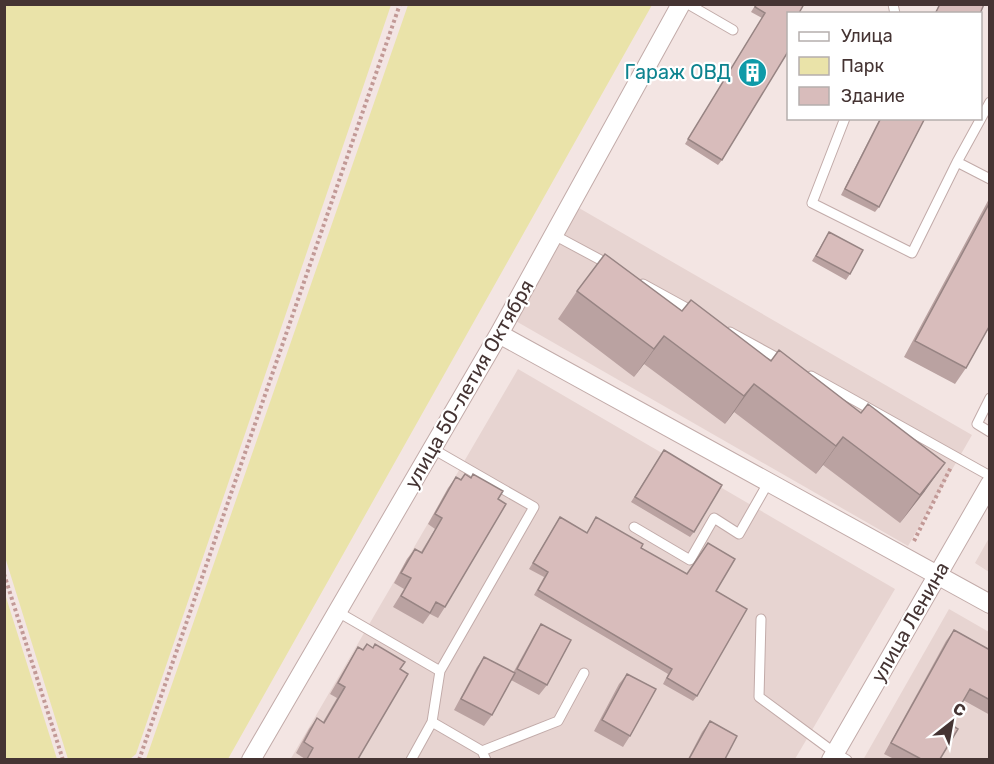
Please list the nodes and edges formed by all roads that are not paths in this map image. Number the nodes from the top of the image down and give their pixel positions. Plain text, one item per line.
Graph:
1 (681, 4) edge
2 (688, 4) edge
3 (733, 30) dead end
4 (990, 102) edge
5 (982, 117) edge
6 (844, 120) edge
7 (980, 120) edge
8 (957, 162) junction
9 (990, 179) edge
10 (554, 235) junction
11 (616, 269) edge
12 (637, 280) edge
13 (698, 314) edge
14 (719, 326) edge
15 (499, 334) junction
16 (791, 366) edge
17 (801, 371) edge
18 (990, 398) edge
19 (990, 432) edge
20 (433, 449) junction
21 (990, 476) edge
22 (768, 483) junction
23 (990, 484) edge
24 (634, 527) dead end
25 (938, 575) junction
26 (990, 604) edge
27 (338, 612) junction
28 (761, 619) dead end
29 (440, 671) junction
30 (584, 673) dead end
31 (432, 722) junction
32 (484, 755) edge
33 (838, 757) edge
34 (251, 759) edge
35 (411, 759) edge

1 - 10 street, улица 50-летия Октября
2 - 3 lane
4 - 5 lane
6 - 8 lane
7 - 8 lane
8 - 9 lane
10 - 11 lane
10 - 15 street, улица 50-летия Октября
12 - 13 lane
14 - 16 lane
15 - 20 street, улица 50-летия Октября
15 - 22 street
17 - 21 lane
18 - 19 lane
20 - 27 street, улица 50-летия Октября
20 - 29 lane
22 - 24 lane
22 - 25 street
23 - 25 street, улица Ленина
25 - 26 street
25 - 33 street, улица Ленина
27 - 29 lane
27 - 34 street, улица 50-летия Октября
28 - 33 lane
29 - 31 lane
30 - 32 lane
31 - 32 lane
31 - 35 lane

